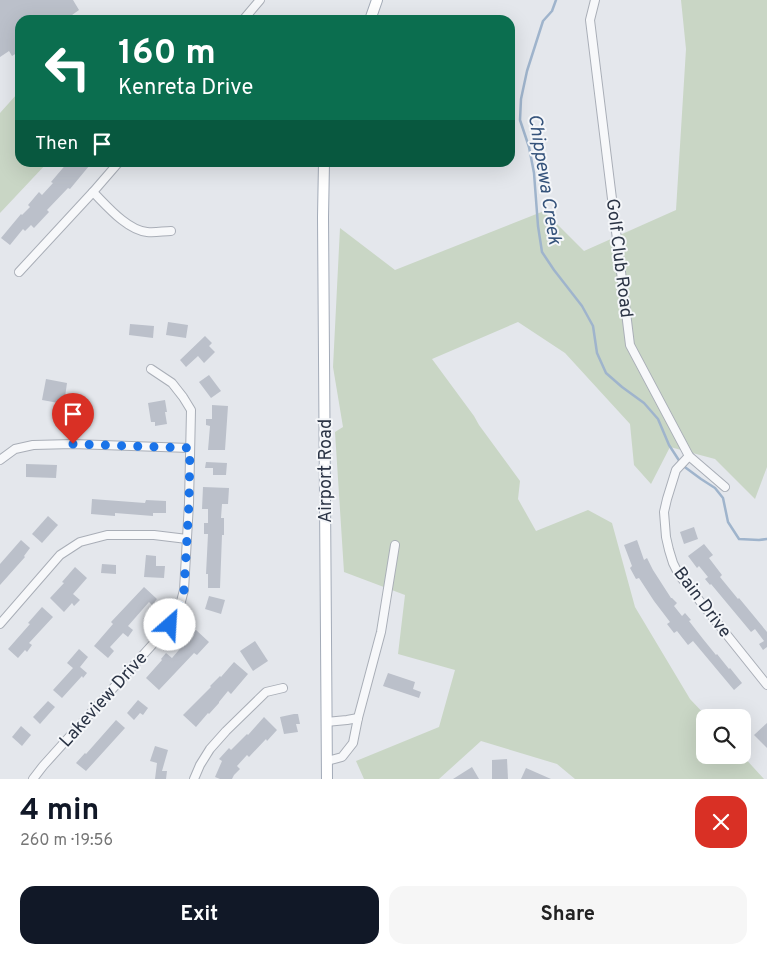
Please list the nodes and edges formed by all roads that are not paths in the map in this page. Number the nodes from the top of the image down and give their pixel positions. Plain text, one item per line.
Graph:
1 (260, 0) edge
2 (377, 0) edge
3 (595, 0) edge
4 (247, 15) edge
5 (372, 15) edge
6 (115, 167) edge
7 (324, 167) edge
8 (93, 192) junction
9 (171, 231) dead end
10 (19, 272) dead end
11 (151, 369) dead end
12 (190, 448) junction
13 (686, 458) junction
14 (0, 460) edge
15 (725, 487) dead end
16 (186, 539) junction
17 (395, 545) dead end
18 (0, 624) edge
19 (767, 685) edge
20 (283, 688) dead end
21 (358, 718) junction
22 (326, 722) junction
23 (327, 761) junction
24 (33, 779) edge
25 (194, 779) edge
26 (327, 779) edge

1 - 4 street
2 - 5 main road
3 - 13 street, Golf Club Road
6 - 8 street
7 - 22 main road, Airport Road
8 - 9 street
8 - 10 street
11 - 12 street, Lakeview Drive
12 - 14 street
12 - 16 street, Lakeview Drive
13 - 15 street, Golf Club Road
13 - 19 street, Bain Drive
16 - 18 street
16 - 24 street, Lakeview Drive
17 - 21 street
20 - 25 street
21 - 22 street
21 - 23 street
22 - 23 main road, Airport Road
23 - 26 main road, Airport Road

